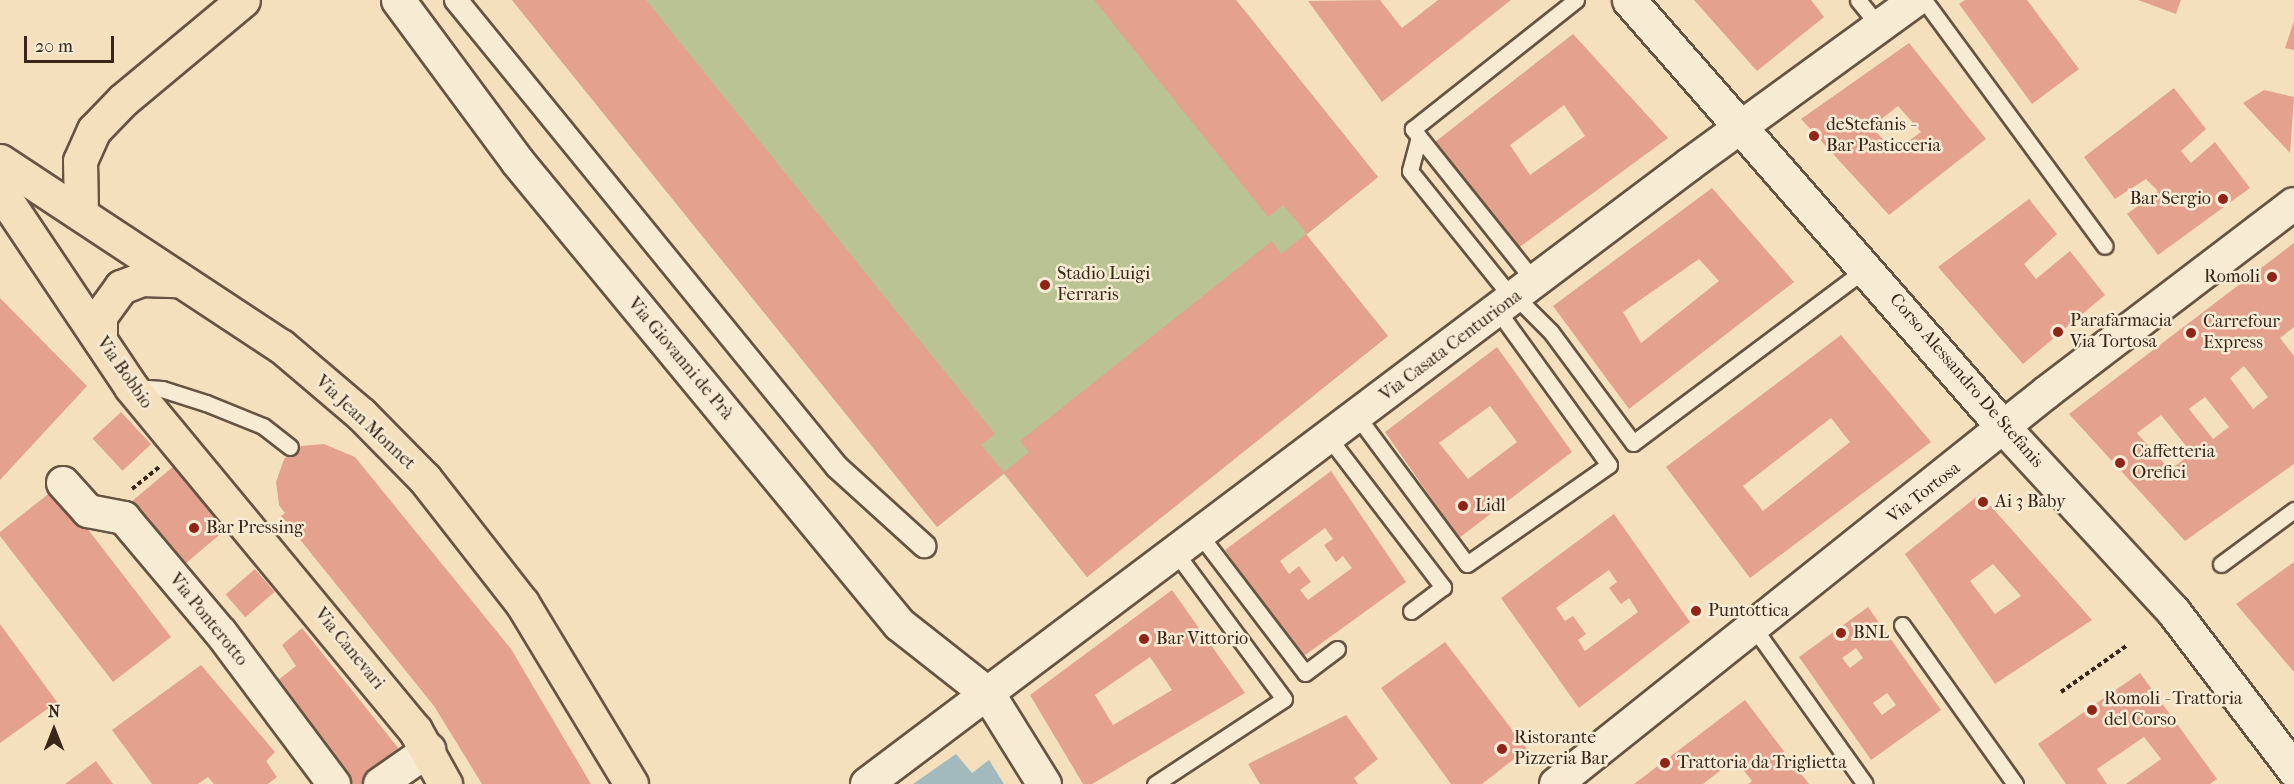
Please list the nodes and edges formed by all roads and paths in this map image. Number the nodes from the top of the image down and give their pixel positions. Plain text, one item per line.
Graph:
1 (243, 0) edge
2 (398, 0) edge
3 (456, 0) edge
4 (1576, 0) edge
5 (1629, 0) edge
6 (1858, 0) edge
7 (1916, 0) edge
8 (1924, 0) edge
9 (1878, 25) junction
10 (1742, 126) junction
11 (1419, 137) junction
12 (0, 161) edge
13 (2293, 206) edge
14 (6, 212) edge
15 (81, 212) junction
16 (2105, 246) dead end
17 (1868, 268) junction
18 (177, 280) junction
19 (1515, 297) junction
20 (100, 340) junction
21 (131, 387) junction
22 (1357, 416) junction
23 (2005, 429) junction
24 (1329, 438) junction
25 (290, 447) dead end
26 (182, 448) junction
27 (63, 483) dead end
28 (2294, 510) edge
29 (103, 512) junction
30 (244, 521) joint
31 (1188, 544) junction
32 (924, 546) dead end
33 (2221, 564) dead end
34 (1412, 611) dead end
35 (1902, 626) dead end
36 (1754, 628) junction
37 (2126, 646) dead end
38 (1337, 649) dead end
39 (2061, 692) dead end
40 (988, 694) junction
41 (429, 750) junction
42 (2294, 770) edge
43 (334, 784) edge
44 (380, 784) edge
45 (445, 784) edge
46 (631, 784) edge
47 (867, 784) edge
48 (1044, 784) edge
49 (1155, 784) edge
50 (1556, 784) edge
51 (1865, 784) edge
52 (2015, 784) edge

1 - 15 main road
2 - 40 main road, Via Giovanni de Prà
3 - 32 street
4 - 11 lane
5 - 10 main road, Corso Alessandro De Stefanis
6 - 9 lane
7 - 9 street, Via Casata Centuriona
8 - 16 lane
9 - 10 street, Via Casata Centuriona
10 - 17 main road, Corso Alessandro De Stefanis
10 - 19 street, Via Casata Centuriona
11 - 19 lane
11 - 19 lane
12 - 15 main road, Via Jean Monnet
13 - 23 street, Via Tortosa
14 - 20 main road, Via Bobbio
15 - 18 main road, Via Jean Monnet
17 - 19 lane
17 - 23 main road, Corso Alessandro De Stefanis
18 - 20 main road
18 - 46 main road, Via Jean Monnet
19 - 22 street, Via Casata Centuriona
19 - 22 lane
20 - 21 main road, Via Bobbio
21 - 25 lane
21 - 26 main road, Via Bobbio
22 - 24 street, Via Casata Centuriona
23 - 36 street, Via Tortosa
23 - 42 main road, Corso Alessandro De Stefanis
24 - 31 street, Via Casata Centuriona
24 - 34 lane
26 - 29 path
26 - 30 main road, Via Bobbio
27 - 29 street, Via Ponterotto
28 - 33 lane
29 - 43 street, Via Ponterotto
30 - 41 main road, Via Canevari
31 - 38 lane
31 - 40 street, Via Casata Centuriona
31 - 49 lane
35 - 52 lane
36 - 50 street, Via Tortosa
36 - 51 lane
37 - 39 path
40 - 47 street, Via Casata Centuriona
40 - 48 main road
41 - 44 street
41 - 45 main road, Via Canevari

